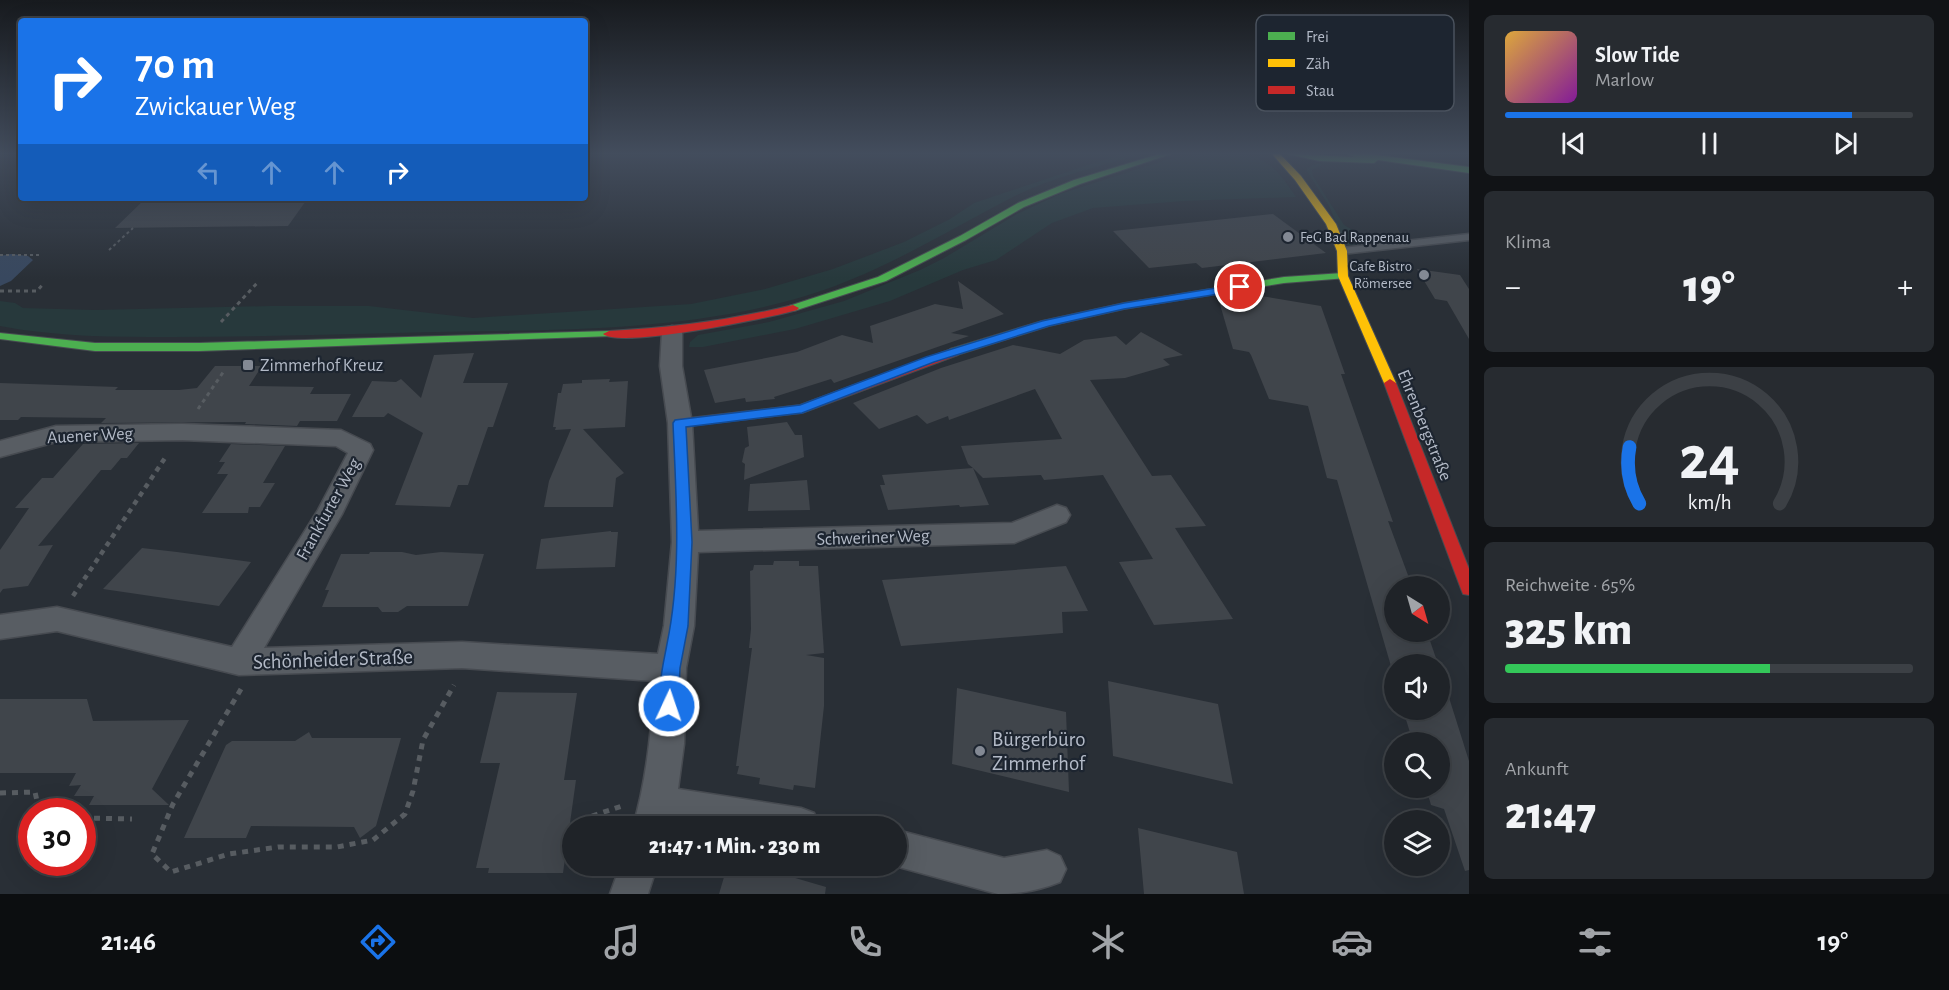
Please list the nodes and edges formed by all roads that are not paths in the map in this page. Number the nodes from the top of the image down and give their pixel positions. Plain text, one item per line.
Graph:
1 (1044, 196) edge
2 (1310, 196) edge
3 (1469, 237) edge
4 (1342, 251) junction
5 (1343, 276) junction
6 (672, 332) junction
7 (0, 336) edge
8 (680, 423) junction
9 (182, 432) joint
10 (0, 448) edge
11 (1057, 515) dead end
12 (685, 542) junction
13 (1469, 588) edge
14 (0, 627) edge
15 (250, 661) junction
16 (671, 668) junction
17 (655, 816) edge
18 (658, 816) edge
19 (740, 816) edge
20 (907, 851) edge
21 (1047, 869) dead end
22 (635, 876) edge
23 (629, 894) edge

1 - 6 street
2 - 4 street, Ehrenbergstraße
3 - 4 lane
4 - 5 street, Ehrenbergstraße
5 - 8 street
5 - 13 street, Ehrenbergstraße
6 - 7 street
6 - 8 street
8 - 12 street
9 - 10 street, Auener Weg
9 - 15 street, Frankfurter Weg
11 - 12 street, Schweriner Weg
12 - 16 street
14 - 15 street, Schönheider Straße
15 - 16 street, Schönheider Straße
16 - 17 street
18 - 19 street
20 - 21 street
22 - 23 street

